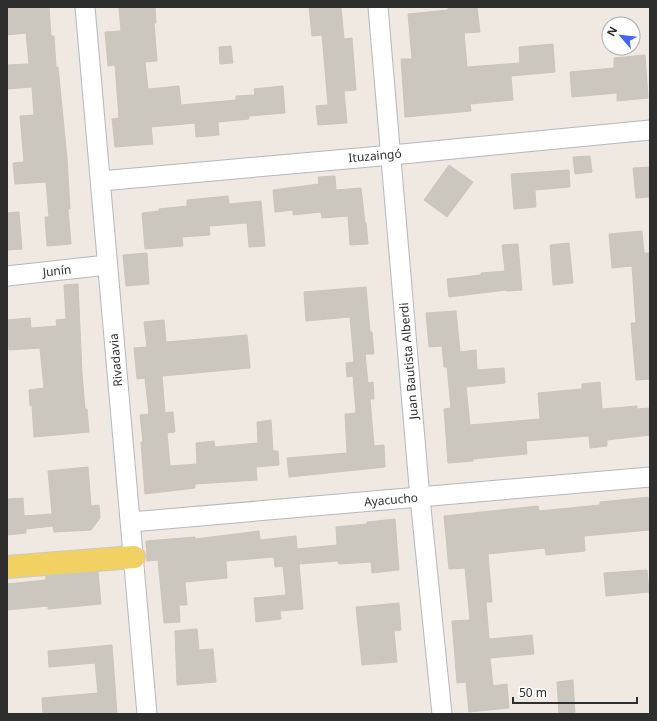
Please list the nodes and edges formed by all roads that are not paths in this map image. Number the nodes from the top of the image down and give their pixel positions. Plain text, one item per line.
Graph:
1 (85, 7) edge
2 (378, 7) edge
3 (650, 130) edge
4 (392, 155) junction
5 (101, 181) junction
6 (107, 266) junction
7 (7, 276) edge
8 (650, 477) edge
9 (420, 498) junction
10 (131, 522) junction
11 (134, 557) junction
12 (7, 567) edge
13 (147, 714) edge
14 (442, 714) edge

1 - 5 street, Rivadavia
2 - 4 street, Juan Bautista Alberdi
3 - 4 street, Ituzaingó
4 - 5 street, Ituzaingó
4 - 9 street, Juan Bautista Alberdi
5 - 6 street, Rivadavia
6 - 7 street, Junín
6 - 10 street, Rivadavia
8 - 9 street, Ayacucho
9 - 10 street, Ayacucho
9 - 14 street, Juan Bautista Alberdi
10 - 11 street, Rivadavia
11 - 12 main road
11 - 13 street, Rivadavia

